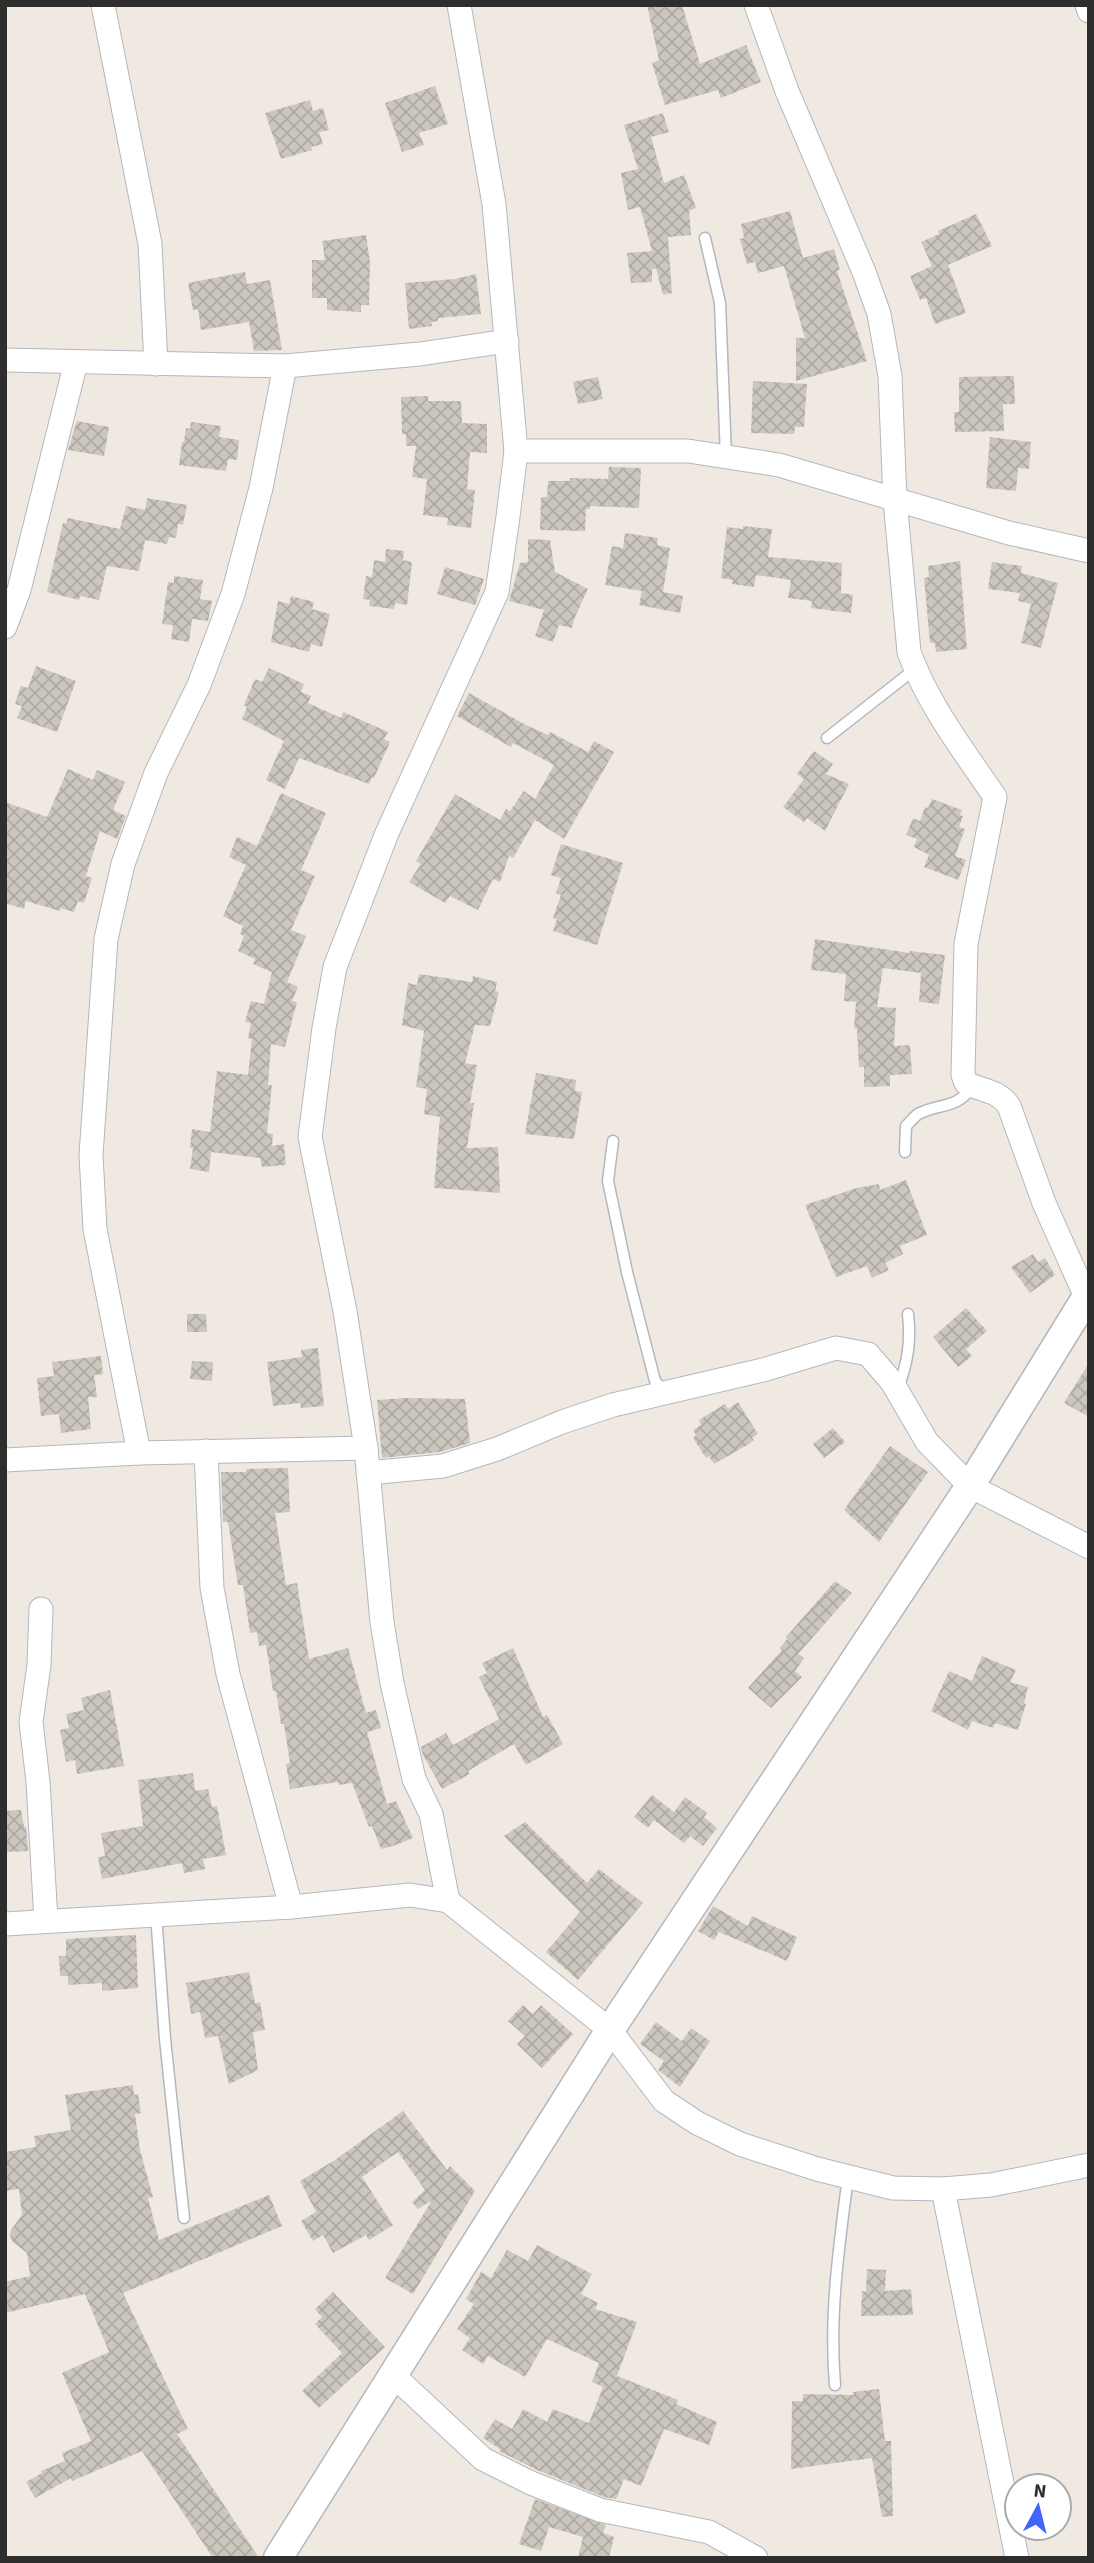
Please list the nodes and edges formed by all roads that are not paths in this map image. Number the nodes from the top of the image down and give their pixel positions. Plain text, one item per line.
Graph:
1 (103, 5) edge
2 (459, 5) edge
3 (756, 5) edge
4 (1087, 5) edge
5 (1089, 12) edge
6 (705, 238) dead end
7 (507, 341) junction
8 (5, 360) edge
9 (76, 362) junction
10 (156, 364) junction
11 (285, 366) junction
12 (516, 451) junction
13 (726, 457) junction
14 (895, 500) junction
15 (1089, 551) edge
16 (5, 627) edge
17 (915, 669) junction
18 (827, 738) dead end
19 (973, 1086) junction
20 (613, 1141) dead end
21 (905, 1152) dead end
22 (1087, 1295) edge
23 (908, 1314) dead end
24 (897, 1391) junction
25 (665, 1393) junction
26 (366, 1448) junction
27 (206, 1451) junction
28 (139, 1453) junction
29 (5, 1460) edge
30 (368, 1473) junction
31 (970, 1486) junction
32 (1089, 1547) edge
33 (41, 1609) dead end
34 (448, 1901) junction
35 (291, 1907) junction
36 (156, 1914) junction
37 (46, 1922) junction
38 (5, 1924) edge
39 (610, 2030) junction
40 (1089, 2165) edge
41 (848, 2177) junction
42 (943, 2189) junction
43 (184, 2218) dead end
44 (392, 2374) junction
45 (835, 2385) dead end
46 (278, 2558) edge
47 (756, 2558) edge
48 (1017, 2558) edge

1 - 10 street
2 - 7 street
3 - 14 street
4 - 5 street
6 - 13 lane
7 - 11 street
7 - 12 street
8 - 9 street
9 - 10 street
9 - 16 street
10 - 11 street
11 - 28 street
12 - 13 street
12 - 26 street
13 - 14 street
14 - 15 street
14 - 17 street
17 - 18 lane
17 - 19 street
19 - 21 lane
19 - 22 street
20 - 25 lane
22 - 31 street
23 - 24 lane
24 - 25 street
24 - 31 street
25 - 30 street
26 - 27 street
26 - 30 street
27 - 28 street
27 - 35 street
28 - 29 street
30 - 34 street
31 - 32 street
31 - 39 street
33 - 37 street
34 - 35 street
34 - 39 street
35 - 36 street
36 - 37 street
36 - 43 lane
37 - 38 street
39 - 41 street
39 - 44 street
40 - 42 street
41 - 42 street
41 - 45 lane
42 - 48 street
44 - 46 street
44 - 47 street

